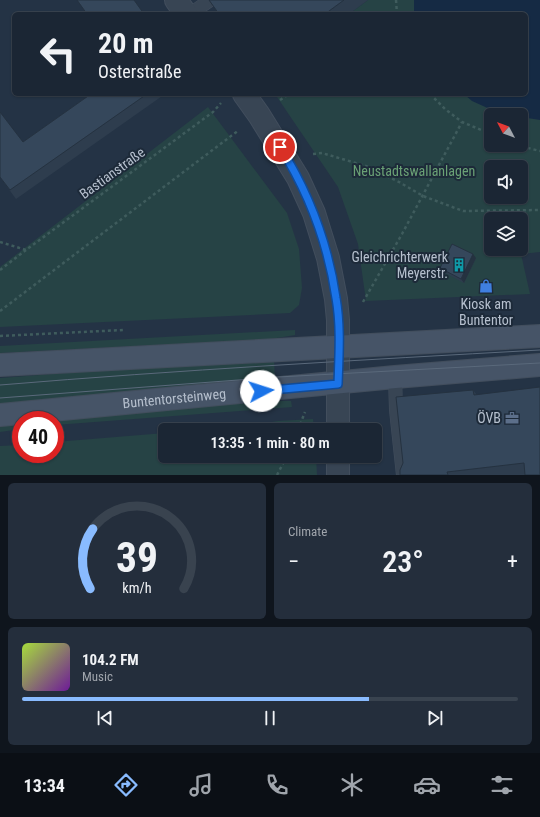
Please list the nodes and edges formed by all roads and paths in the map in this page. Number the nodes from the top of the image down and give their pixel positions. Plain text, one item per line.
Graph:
1 (176, 0) edge
2 (396, 0) edge
3 (210, 1) edge
4 (185, 12) edge
5 (193, 12) edge
6 (397, 12) edge
7 (235, 96) edge
8 (432, 96) edge
9 (259, 115) junction
10 (462, 122) junction
11 (484, 131) edge
12 (528, 148) edge
13 (540, 151) edge
14 (287, 158) junction
15 (423, 196) junction
16 (540, 210) edge
17 (0, 242) edge
18 (26, 250) junction
19 (0, 270) edge
20 (361, 306) dead end
21 (0, 310) edge
22 (540, 336) edge
23 (0, 365) edge
24 (338, 365) junction
25 (540, 365) edge
26 (395, 378) junction
27 (307, 408) dead end
28 (0, 415) edge
29 (301, 423) edge
30 (338, 423) edge
31 (283, 463) edge
32 (338, 463) edge
33 (277, 475) edge
34 (338, 475) edge
35 (403, 475) edge

1 - 4 street
2 - 6 path
3 - 5 lane
7 - 9 street
7 - 18 path, Bastianstraße
8 - 10 path
9 - 14 street
9 - 21 path
10 - 11 path
10 - 15 path
12 - 13 path
14 - 15 path
14 - 24 street
15 - 16 path
15 - 20 path
17 - 18 path
18 - 19 path, Bastianstraße
22 - 24 street, Buntentorsteinweg
23 - 24 street, Buntentorsteinweg
24 - 26 street, Buntentorsteinweg
24 - 28 street, Buntentorsteinweg
24 - 30 street
25 - 26 street, Buntentorsteinweg
26 - 35 lane
27 - 29 path
31 - 33 path
32 - 34 street

